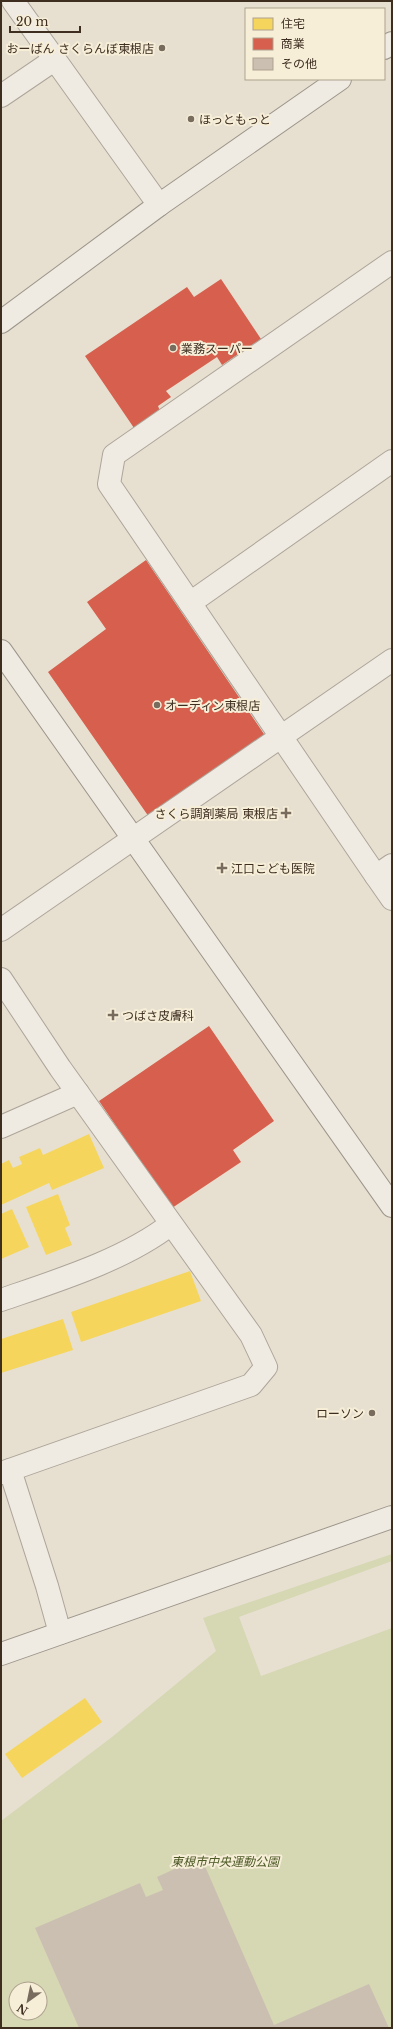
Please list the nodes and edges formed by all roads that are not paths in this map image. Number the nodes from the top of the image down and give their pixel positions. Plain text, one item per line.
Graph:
1 (13, 1) edge
2 (54, 60) junction
3 (339, 80) edge
4 (1, 96) edge
5 (159, 205) junction
6 (392, 262) edge
7 (1, 322) edge
8 (392, 461) edge
9 (190, 603) junction
10 (1, 651) edge
11 (392, 660) edge
12 (282, 737) junction
13 (133, 840) junction
14 (384, 870) edge
15 (392, 899) edge
16 (1, 930) edge
17 (1, 978) edge
18 (78, 1093) junction
19 (1, 1127) edge
20 (392, 1206) edge
21 (171, 1224) junction
22 (1, 1300) edge
23 (6, 1472) edge
24 (392, 1517) edge
25 (60, 1633) junction
26 (1, 1654) edge

1 - 2 street
2 - 4 street
2 - 5 street
3 - 5 street
5 - 7 street
6 - 9 street
8 - 9 street
9 - 12 street
10 - 13 street
11 - 12 street
12 - 13 street
12 - 14 street
13 - 16 street
13 - 20 street
14 - 15 street
17 - 18 street
18 - 19 street
18 - 21 street
21 - 22 street
21 - 23 street
23 - 25 street
24 - 25 street
25 - 26 street

